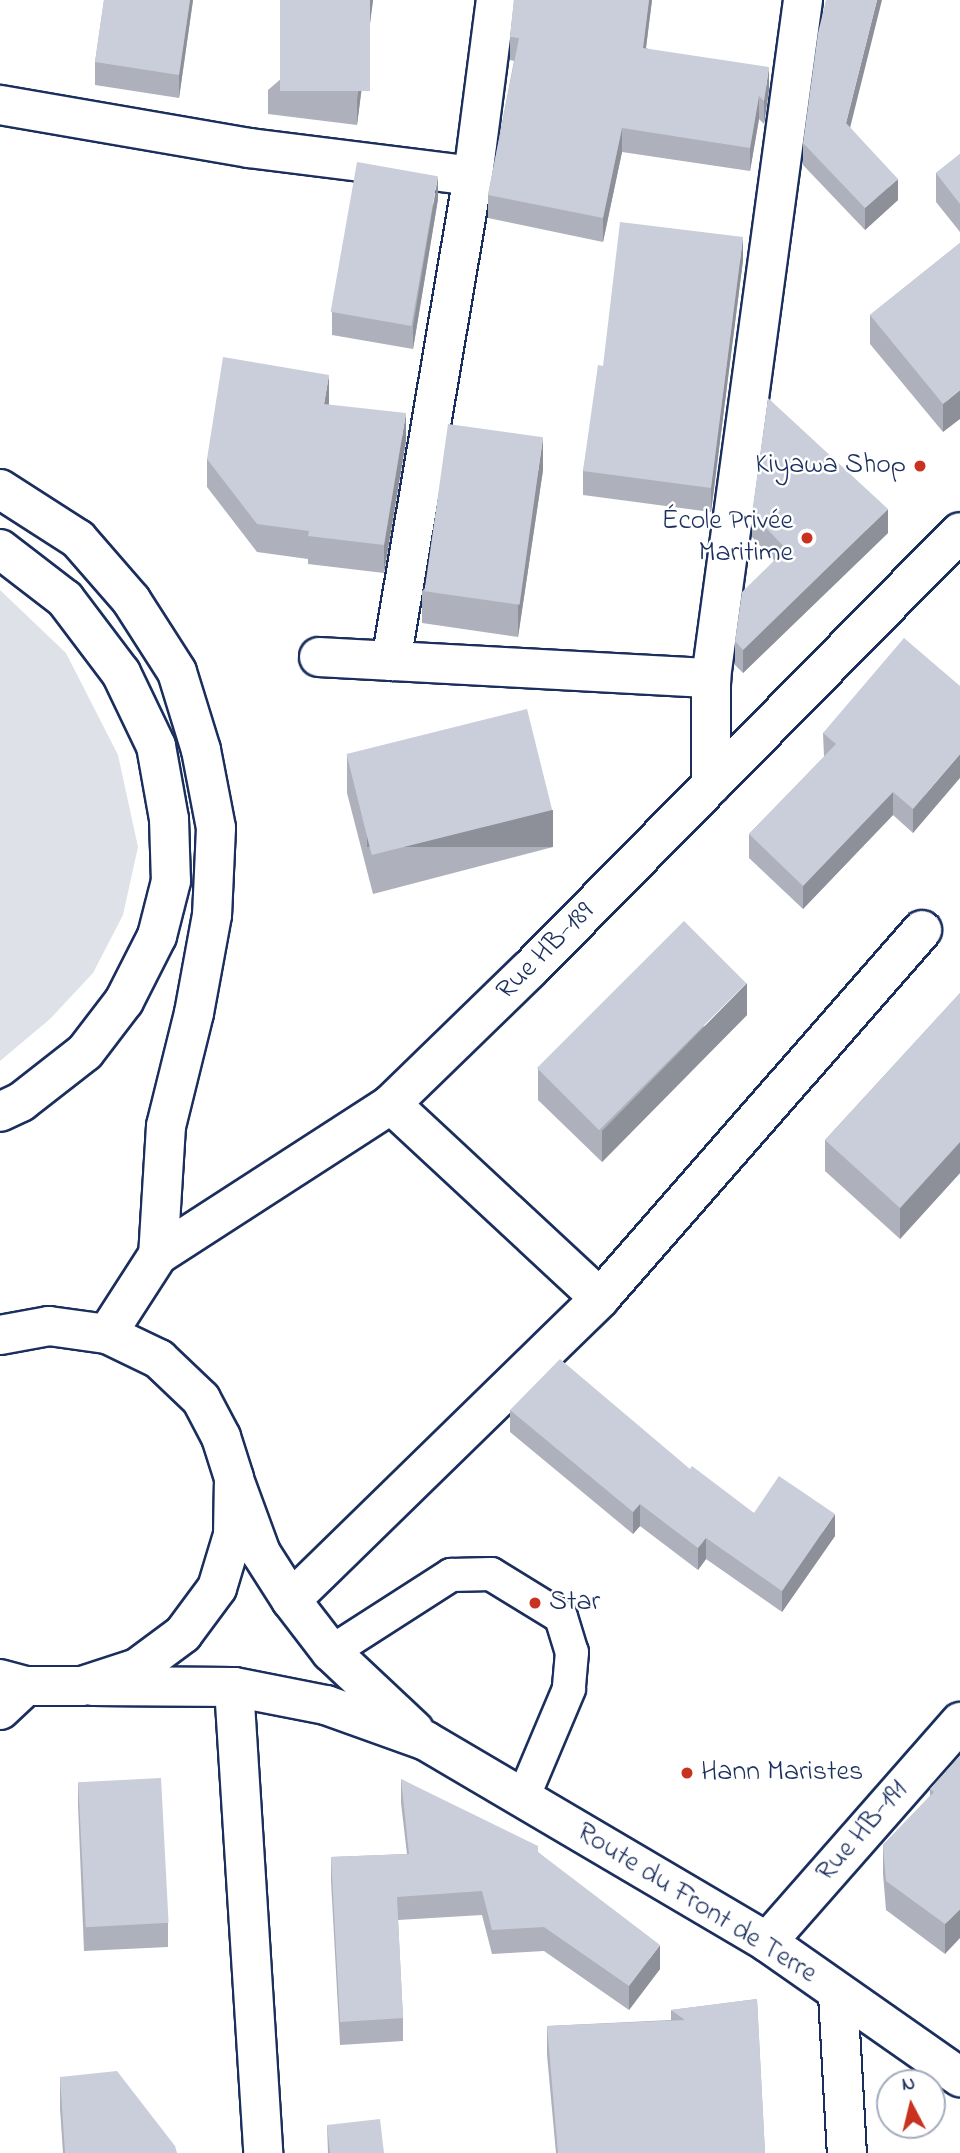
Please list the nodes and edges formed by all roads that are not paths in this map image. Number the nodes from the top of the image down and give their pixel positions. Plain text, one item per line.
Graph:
1 (496, 0) edge
2 (803, 0) edge
3 (0, 105) edge
4 (473, 176) junction
5 (0, 489) edge
6 (960, 533) edge
7 (0, 549) edge
8 (319, 657) dead end
9 (391, 661) junction
10 (711, 678) junction
11 (711, 785) junction
12 (922, 930) dead end
13 (391, 1104) junction
14 (0, 1112) edge
15 (158, 1255) junction
16 (600, 1298) junction
17 (107, 1334) junction
18 (0, 1335) edge
19 (234, 1478) junction
20 (290, 1600) junction
21 (331, 1651) junction
22 (82, 1686) junction
23 (234, 1687) junction
24 (9, 1692) edge
25 (960, 1722) edge
26 (426, 1741) junction
27 (523, 1798) junction
28 (767, 1942) junction
29 (838, 1994) junction
30 (960, 2077) edge
31 (263, 2153) edge
32 (846, 2153) edge

1 - 4 main road
2 - 10 main road
3 - 4 main road
4 - 9 main road
5 - 15 main road
6 - 11 main road, Rue HB-189
7 - 14 main road
8 - 9 main road
9 - 10 main road
10 - 11 main road
11 - 13 main road, Rue HB-189
12 - 16 main road
13 - 15 main road, Rue HB-189
13 - 16 main road
15 - 17 main road, Rue HB-189
16 - 20 main road
17 - 18 main road
17 - 19 main road
19 - 20 main road
19 - 22 main road
20 - 21 main road
21 - 26 main road
21 - 27 lane
22 - 23 main road
22 - 24 main road
23 - 26 main road
23 - 31 main road
25 - 28 main road, Rue HB-191
26 - 27 main road, Route du Front de Terre
27 - 28 main road, Route du Front de Terre
28 - 29 main road, Route du Front de Terre
29 - 30 main road, Route du Front de Terre
29 - 32 main road

